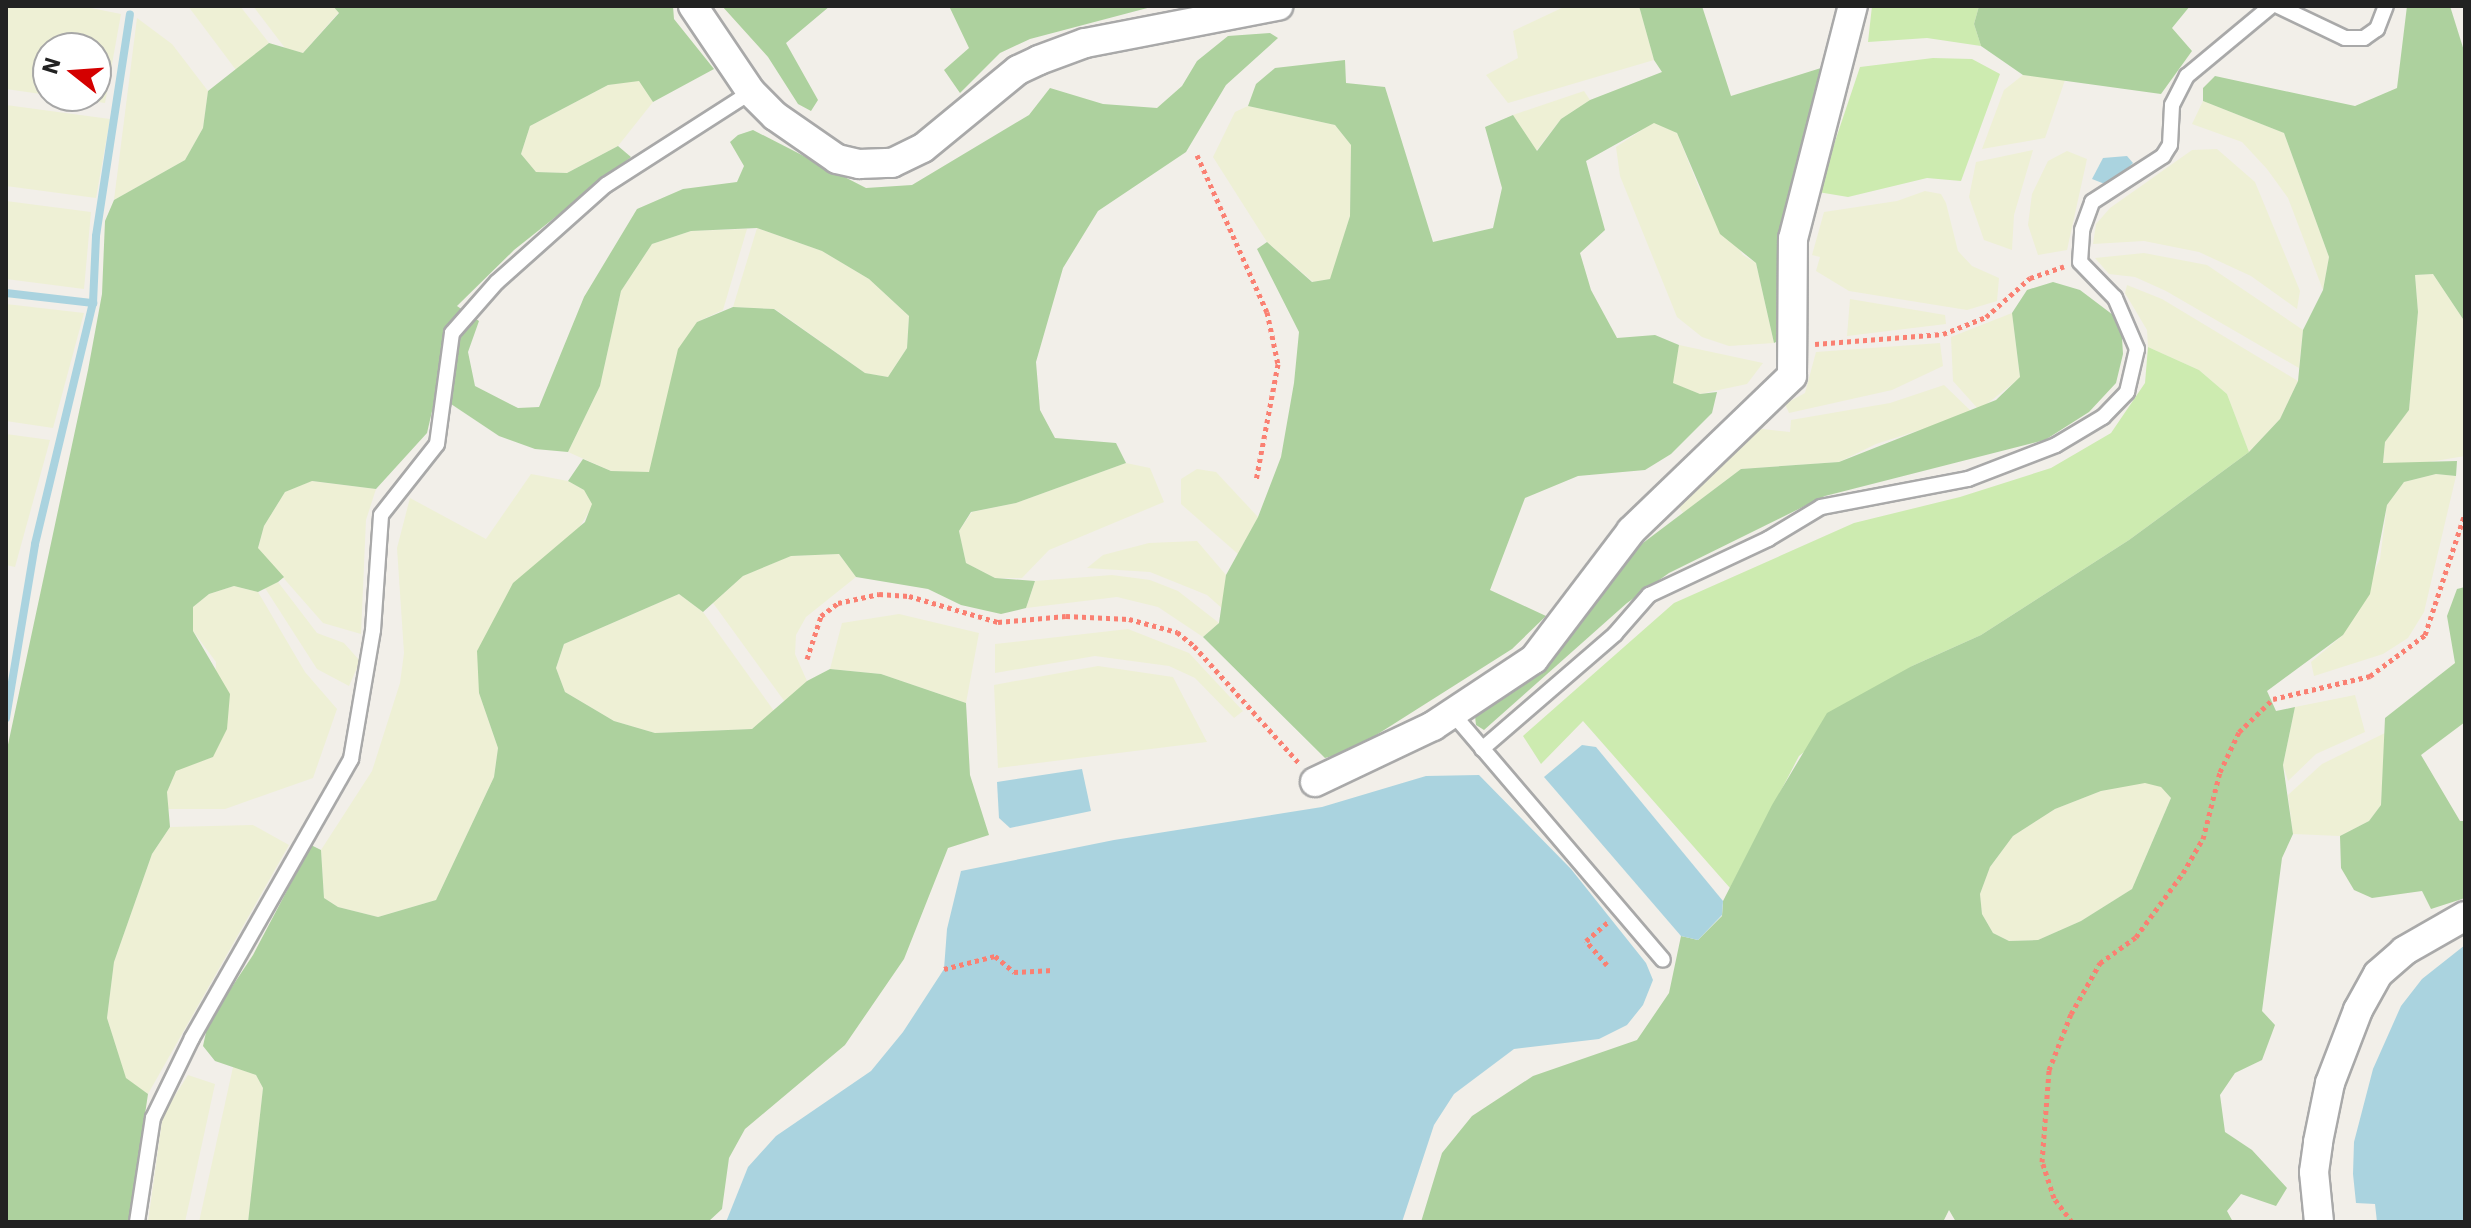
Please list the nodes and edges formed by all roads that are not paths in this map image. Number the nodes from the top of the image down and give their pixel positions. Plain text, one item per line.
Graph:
1 (693, 6) edge
2 (1278, 6) edge
3 (1853, 6) edge
4 (2271, 6) edge
5 (2278, 6) edge
6 (2386, 6) edge
7 (751, 92) junction
8 (1453, 714) junction
9 (1482, 749) junction
10 (1315, 782) road end
11 (2465, 916) edge
12 (1663, 960) dead end
13 (137, 1222) edge
14 (2319, 1222) edge

1 - 7 street
2 - 7 street
3 - 8 street
4 - 9 lane
5 - 6 lane
7 - 13 lane
8 - 9 lane
8 - 10 street
9 - 12 lane
11 - 14 street

